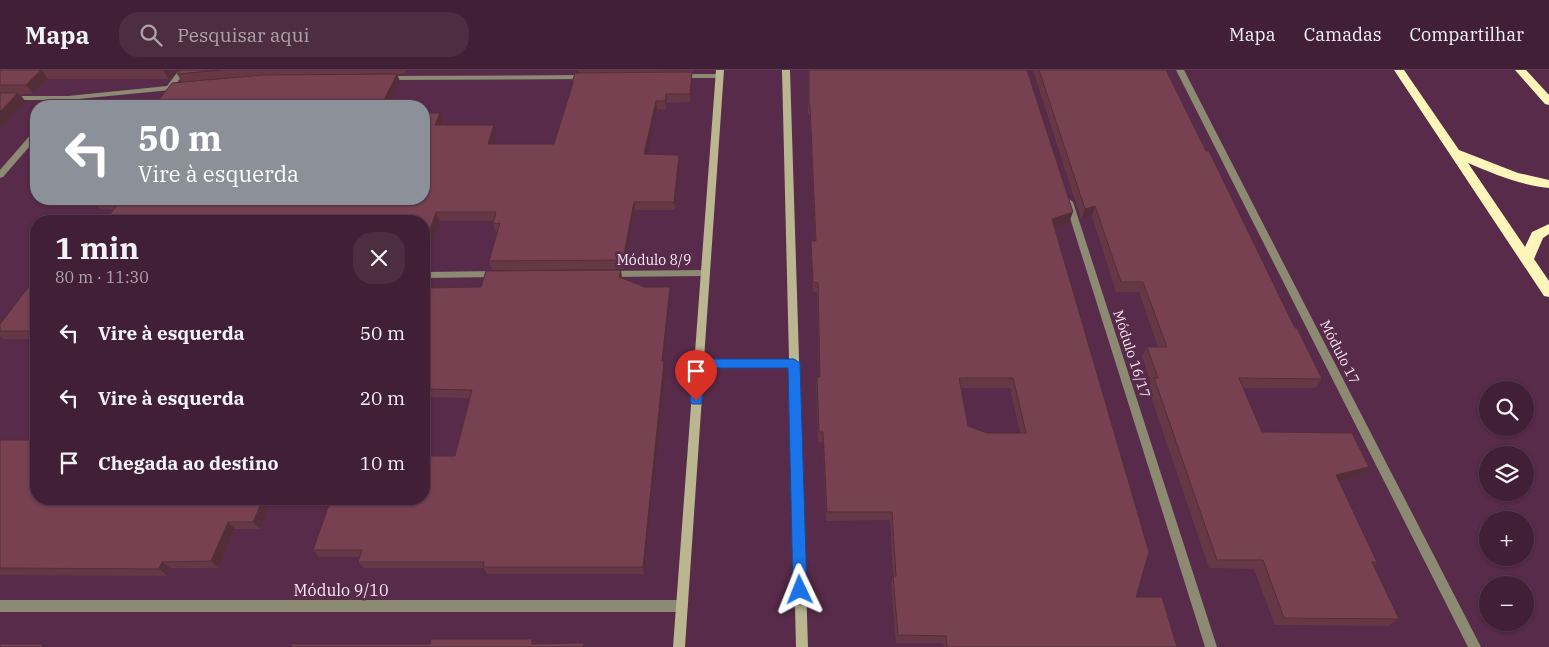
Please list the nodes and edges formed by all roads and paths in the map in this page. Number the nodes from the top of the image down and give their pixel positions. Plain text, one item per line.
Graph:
1 (183, 70) edge
2 (786, 70) edge
3 (1180, 70) edge
4 (1399, 70) edge
5 (1520, 70) edge
6 (720, 73) edge
7 (670, 76) edge
8 (591, 77) edge
9 (375, 78) edge
10 (188, 86) edge
11 (169, 88) junction
12 (0, 98) edge
13 (68, 98) joint
14 (1549, 102) edge
15 (30, 141) edge
16 (1453, 152) junction
17 (0, 175) edge
18 (1549, 184) edge
19 (1066, 193) edge
20 (1549, 228) edge
21 (1527, 259) junction
22 (705, 273) junction
23 (511, 274) edge
24 (598, 274) edge
25 (430, 275) edge
26 (1549, 292) edge
27 (794, 363) junction
28 (699, 364) junction
29 (0, 606) edge
30 (682, 606) junction
31 (679, 647) edge
32 (802, 647) edge
33 (1210, 647) edge
34 (1475, 647) edge

1 - 11 street
2 - 27 street
3 - 34 street, Módulo 17
4 - 16 highway
5 - 14 highway
6 - 7 street
6 - 22 street
8 - 9 street
10 - 11 street
11 - 13 street
12 - 13 street
15 - 17 street
16 - 18 highway
16 - 21 highway
19 - 33 street, Módulo 16/17
20 - 21 highway
21 - 26 highway
22 - 24 street, Módulo 8/9
22 - 28 street
23 - 25 street
27 - 28 street
27 - 32 street
28 - 30 street
29 - 30 street, Módulo 9/10
30 - 31 street

